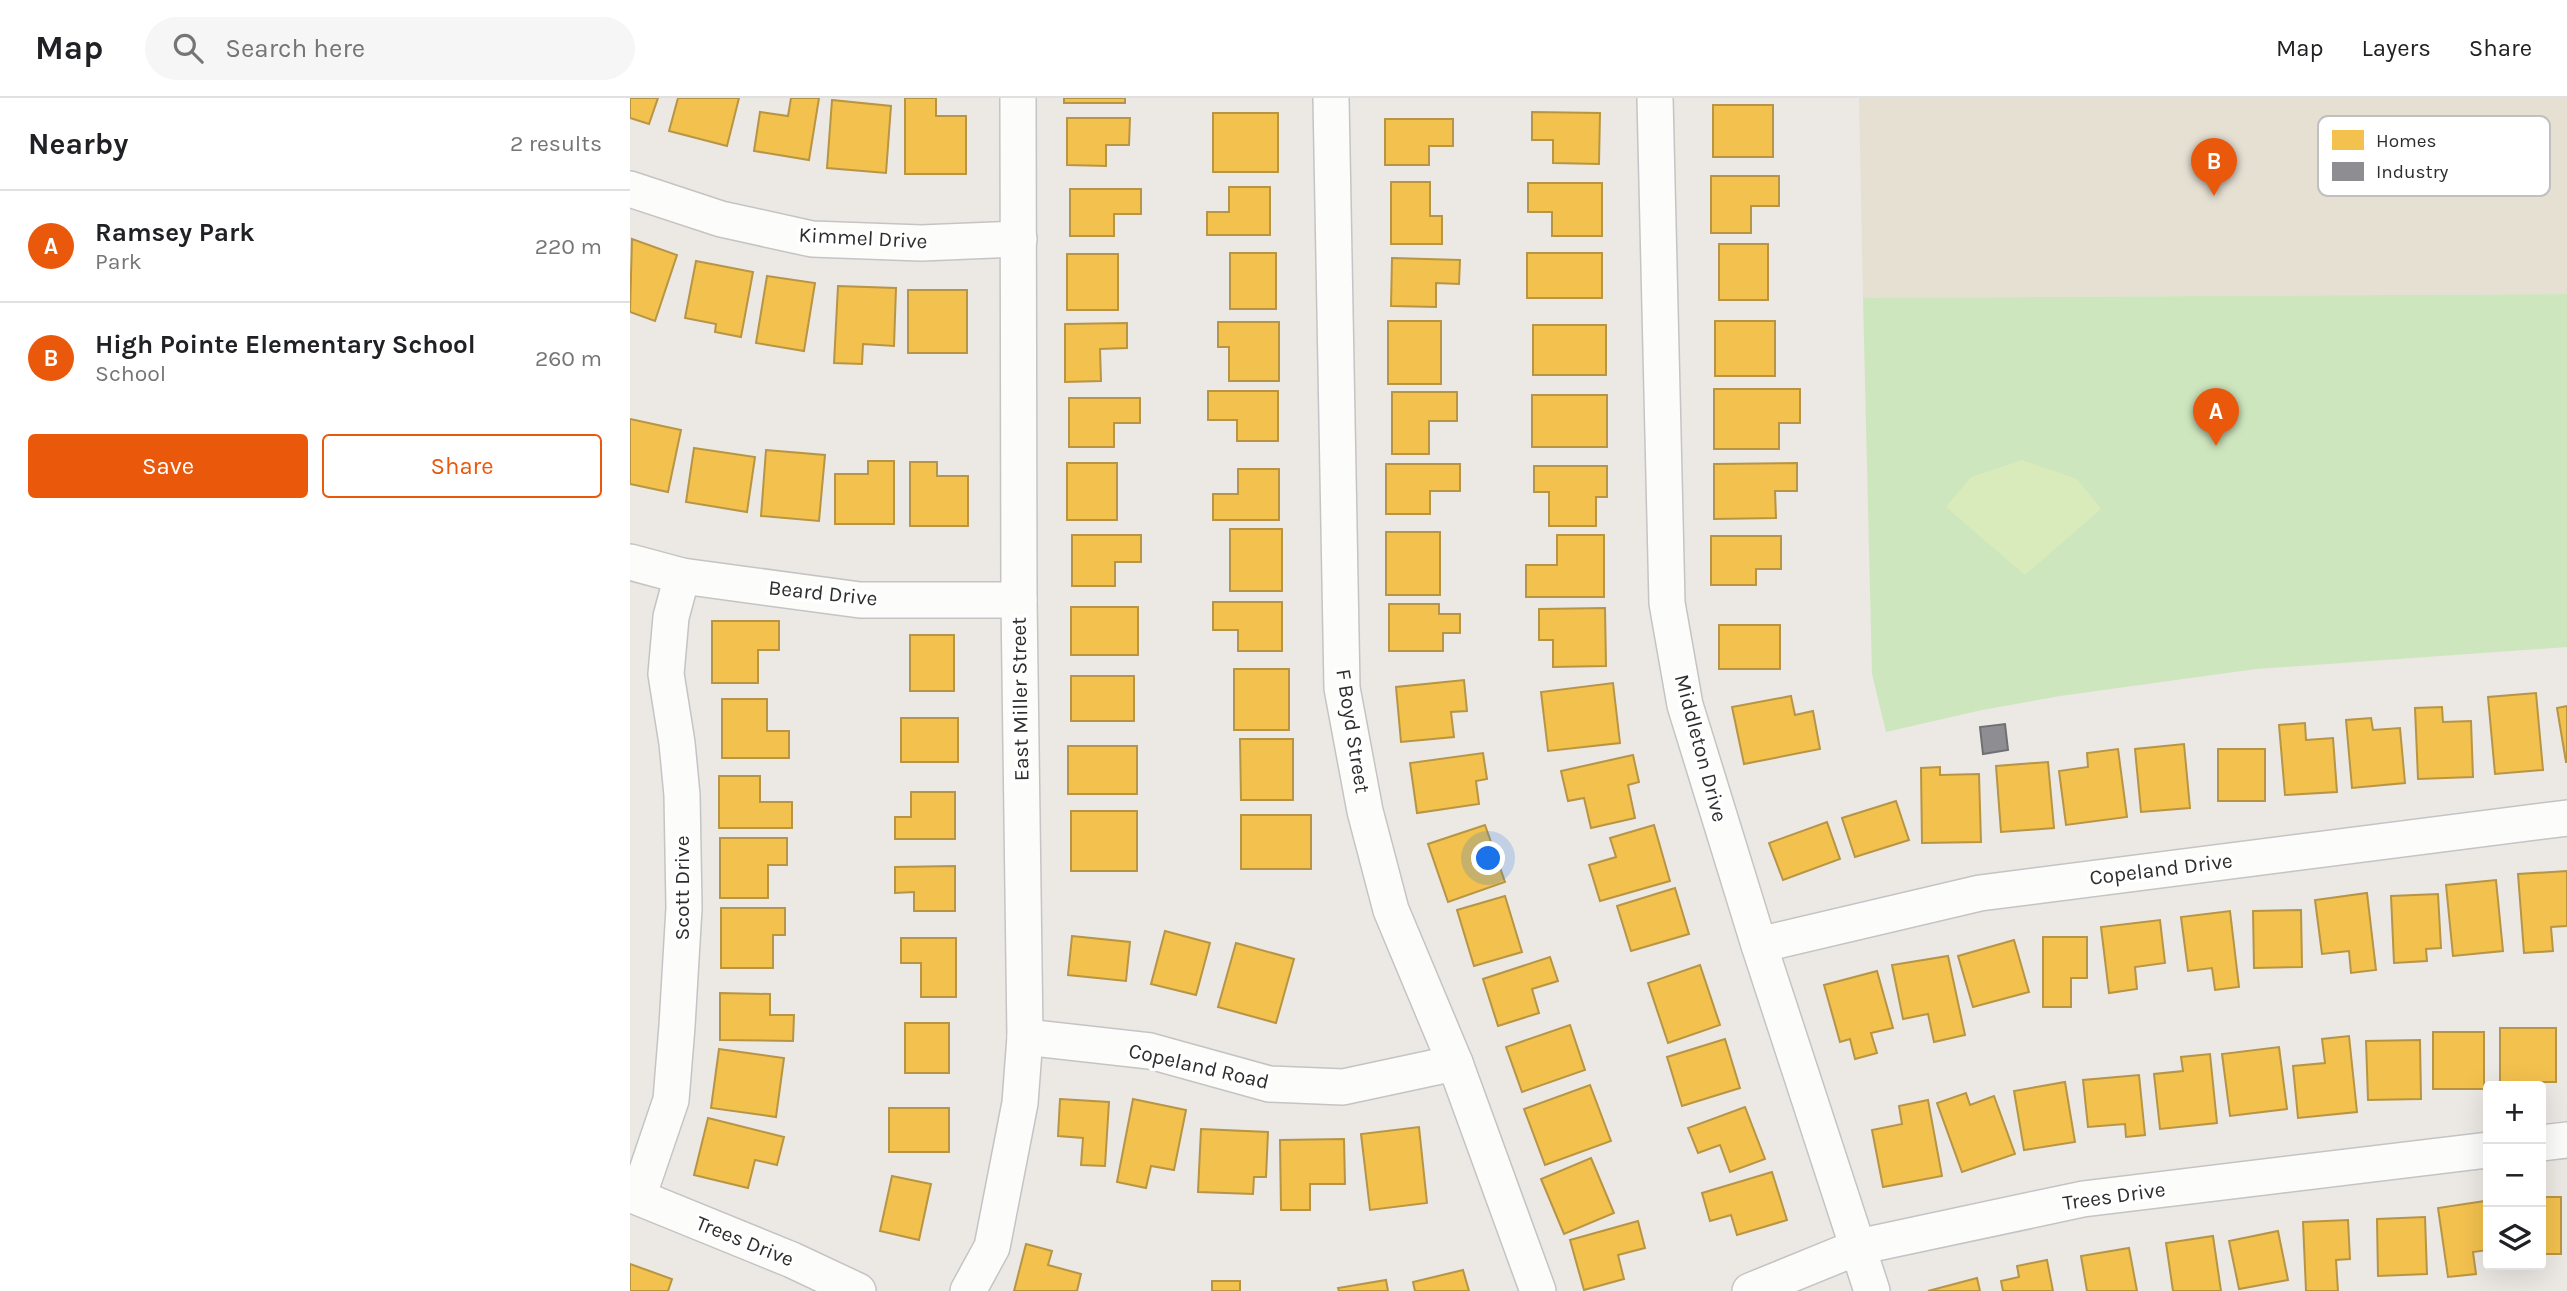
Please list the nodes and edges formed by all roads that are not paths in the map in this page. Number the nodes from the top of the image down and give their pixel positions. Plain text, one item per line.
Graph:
1 (1018, 98) edge
2 (1331, 98) edge
3 (1655, 98) edge
4 (630, 189) edge
5 (1019, 239) junction
6 (630, 562) edge
7 (682, 576) junction
8 (1019, 600) junction
9 (2567, 818) edge
10 (1759, 945) junction
11 (1025, 1037) junction
12 (1455, 1063) junction
13 (2567, 1140) edge
14 (2546, 1142) edge
15 (2483, 1151) edge
16 (634, 1196) edge
17 (1858, 1247) junction
18 (858, 1291) edge
19 (968, 1291) edge
20 (1538, 1291) edge
21 (1750, 1291) edge
22 (1872, 1291) edge

1 - 5 street, East Miller Street
2 - 12 street, F Boyd Street
3 - 10 street, Middleton Drive
4 - 5 street, Kimmel Drive
5 - 8 street, East Miller Street
6 - 7 street, Beard Drive
7 - 8 street, Beard Drive
7 - 16 street, Scott Drive
8 - 11 street, East Miller Street
9 - 10 street, Copeland Drive
10 - 17 street, Middleton Drive
11 - 12 street, Copeland Road
11 - 19 street, East Miller Street
12 - 20 street, F Boyd Street
13 - 14 street
15 - 17 street, Trees Drive
16 - 18 street, Trees Drive
17 - 21 street, Trees Drive
17 - 22 street, Middleton Drive

